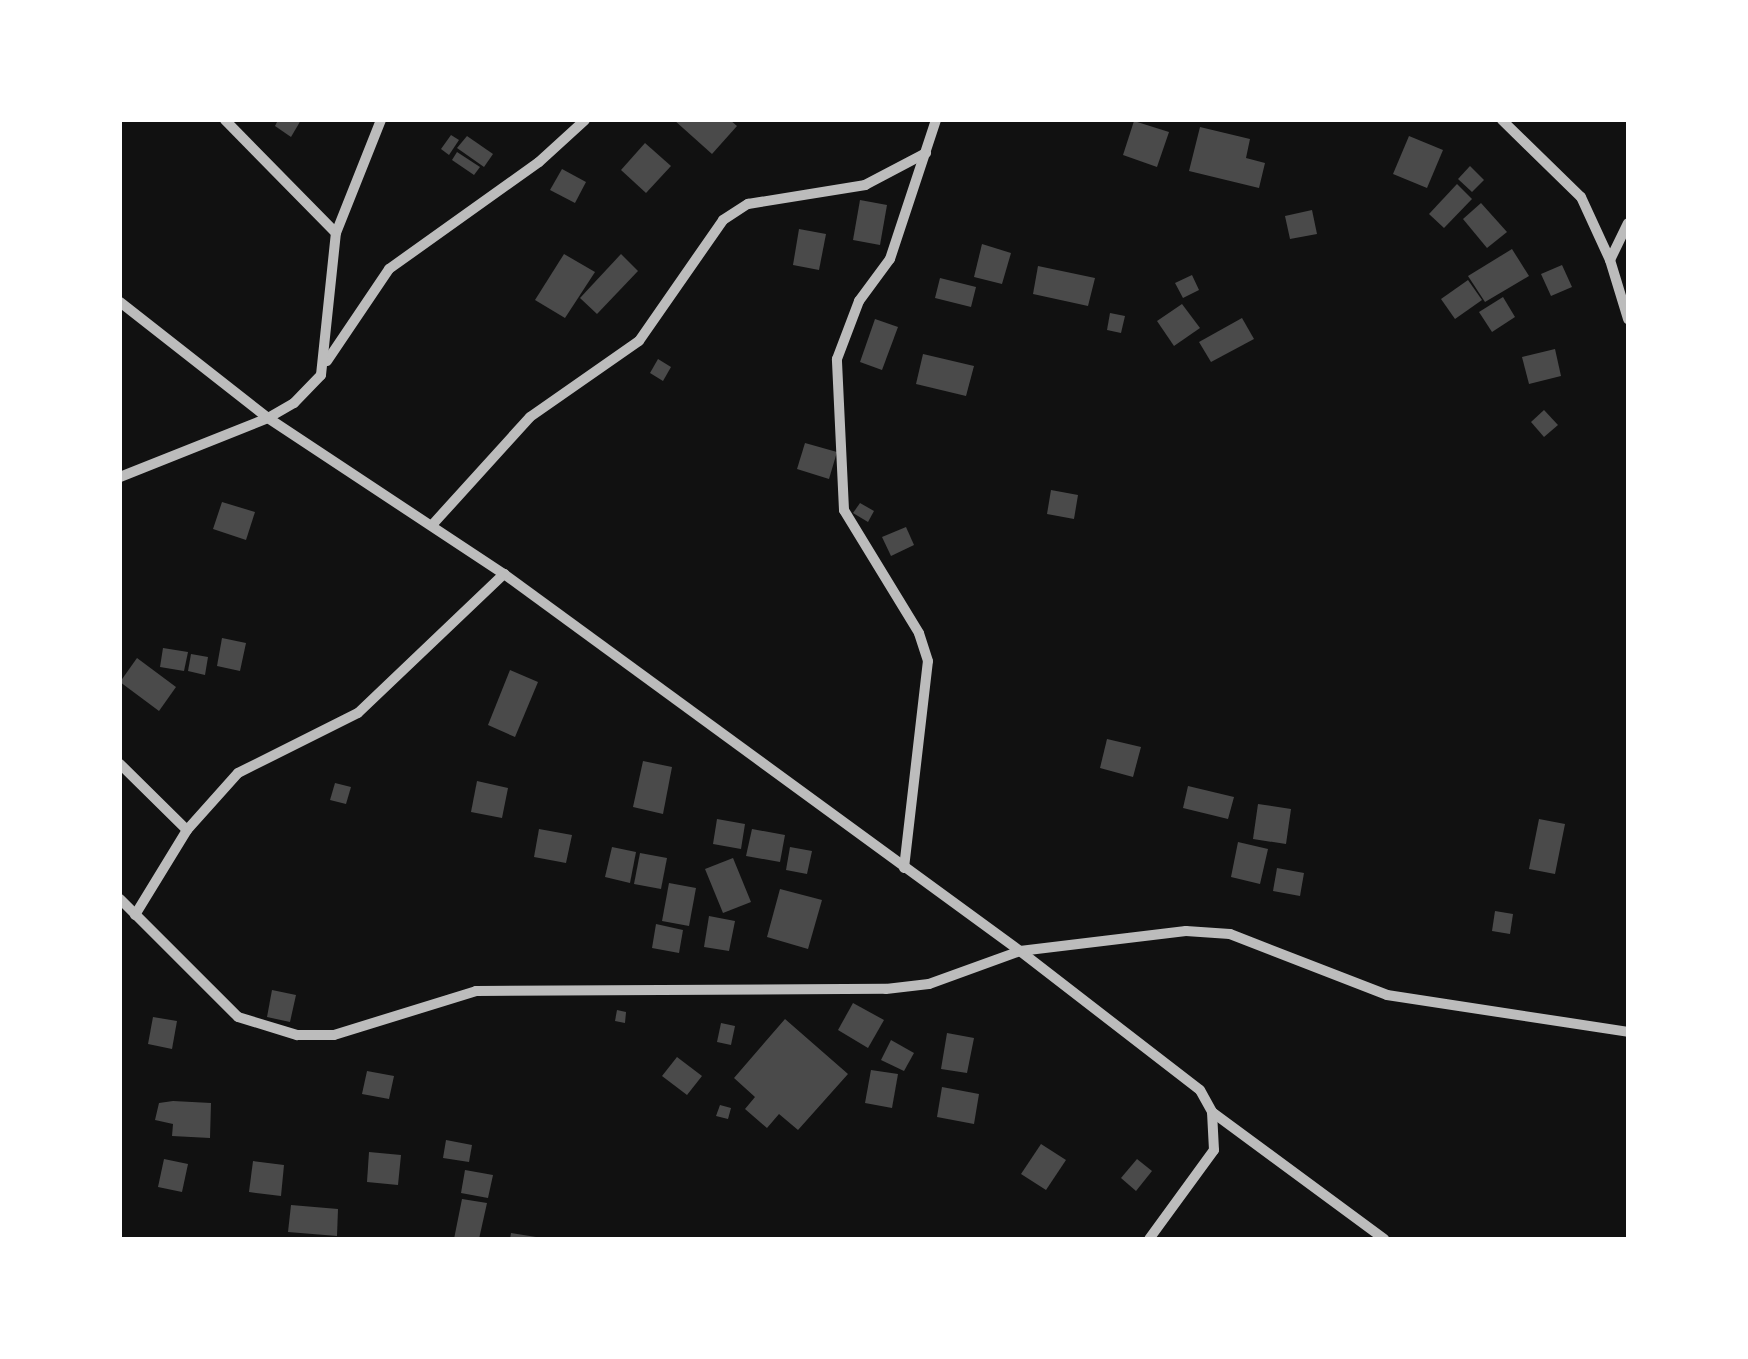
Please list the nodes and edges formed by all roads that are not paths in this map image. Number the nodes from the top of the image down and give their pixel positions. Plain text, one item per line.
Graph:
1 (224, 120) edge
2 (381, 120) edge
3 (585, 120) edge
4 (936, 120) edge
5 (1502, 120) edge
6 (927, 153) junction
7 (1628, 223) edge
8 (336, 233) junction
9 (1610, 260) junction
10 (120, 302) edge
11 (1628, 319) edge
12 (327, 360) junction
13 (268, 418) junction
14 (120, 477) edge
15 (433, 524) junction
16 (504, 574) junction
17 (120, 764) edge
18 (187, 830) junction
19 (904, 868) junction
20 (120, 899) edge
21 (134, 915) junction
22 (1020, 951) junction
23 (1628, 1032) edge
24 (1212, 1112) junction
25 (1149, 1239) edge
26 (1384, 1239) edge

1 - 8 street
2 - 8 street
3 - 12 street
4 - 6 street
5 - 9 street
6 - 15 street
6 - 19 street
7 - 9 street
8 - 12 street
9 - 11 street
10 - 13 street
12 - 13 street
13 - 14 street
13 - 15 street
15 - 16 street
16 - 18 street
16 - 19 street
17 - 18 street
18 - 21 street
19 - 22 street
20 - 21 street
21 - 22 street
22 - 23 street
22 - 24 street
24 - 25 street
24 - 26 street

